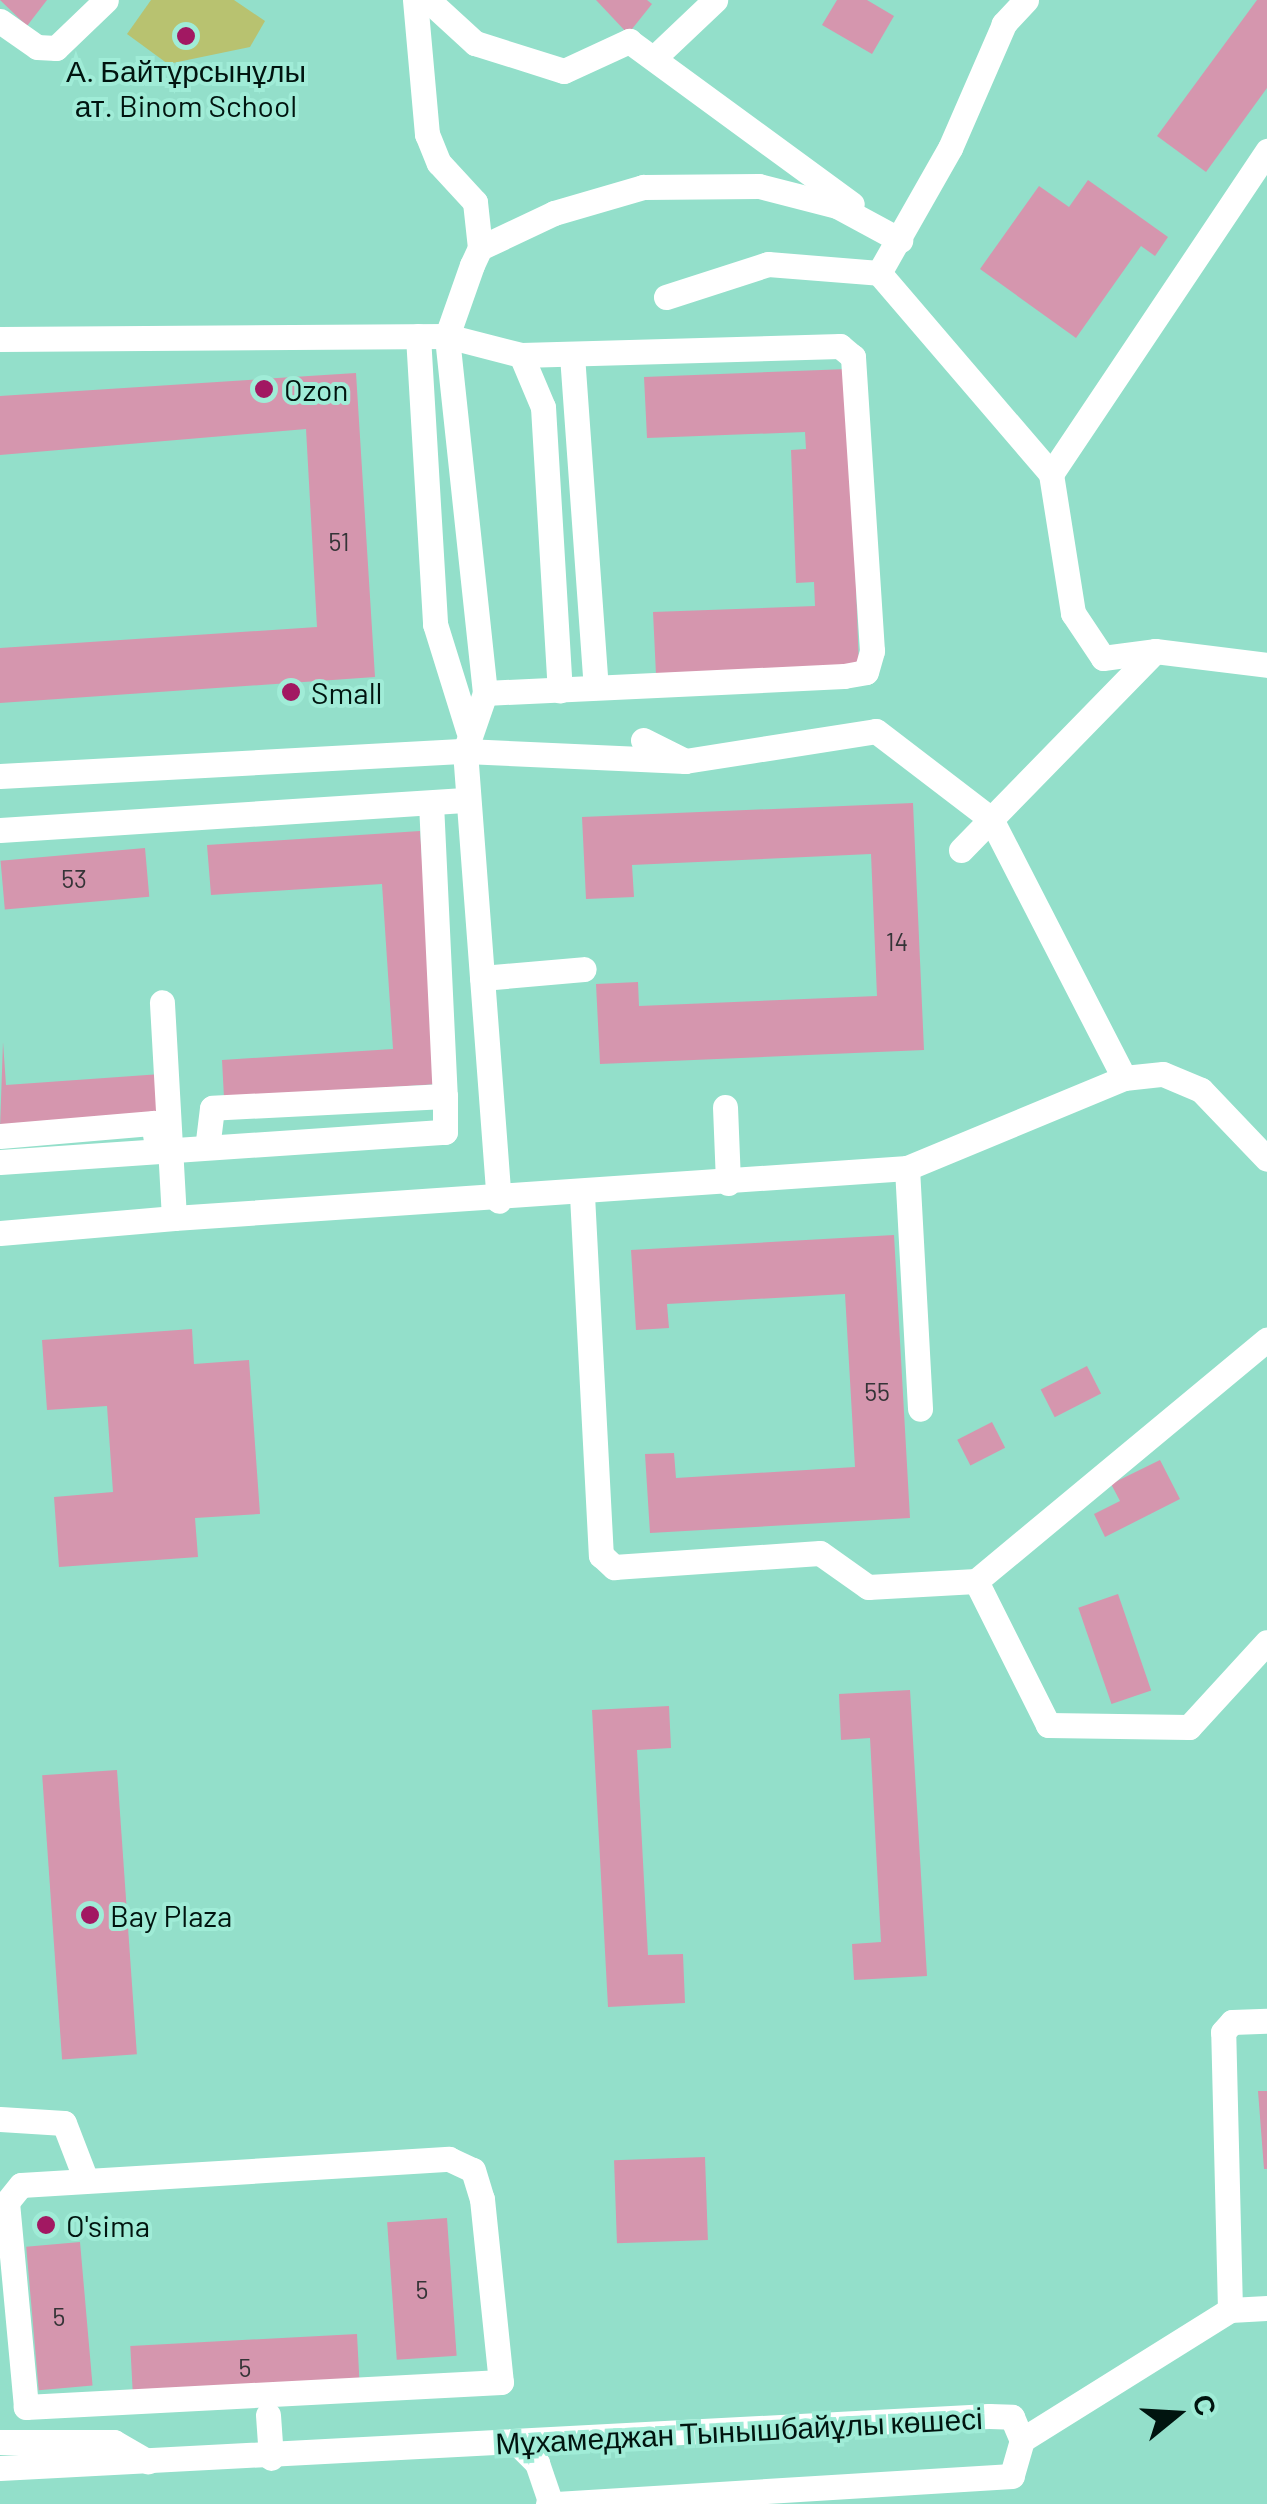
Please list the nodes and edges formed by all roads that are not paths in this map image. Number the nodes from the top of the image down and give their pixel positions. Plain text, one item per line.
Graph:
1 (106, 0) edge
2 (415, 0) edge
3 (428, 0) edge
4 (715, 0) edge
5 (1026, 0) edge
6 (0, 21) edge
7 (655, 56) junction
8 (1267, 151) edge
9 (900, 240) junction
10 (480, 248) junction
11 (879, 273) junction
12 (666, 297) dead end
13 (418, 336) junction
14 (448, 336) junction
15 (0, 338) edge
16 (521, 355) junction
17 (572, 355) junction
18 (1051, 474) junction
19 (1155, 651) junction
20 (1267, 665) edge
21 (596, 686) junction
22 (560, 690) junction
23 (485, 693) junction
24 (466, 740) junction
25 (643, 740) dead end
26 (685, 761) junction
27 (0, 776) edge
28 (468, 800) junction
29 (431, 803) junction
30 (991, 818) junction
31 (0, 830) edge
32 (961, 850) dead end
33 (584, 970) dead end
34 (482, 978) junction
35 (162, 1002) dead end
36 (1124, 1078) junction
37 (445, 1096) junction
38 (724, 1107) dead end
39 (0, 1136) edge
40 (207, 1148) junction
41 (166, 1149) junction
42 (1267, 1159) edge
43 (0, 1162) edge
44 (907, 1168) junction
45 (728, 1183) junction
46 (582, 1195) junction
47 (499, 1201) junction
48 (174, 1218) junction
49 (0, 1233) edge
50 (1267, 1339) edge
51 (920, 1410) dead end
52 (976, 1581) junction
53 (1267, 1642) edge
54 (1267, 2021) edge
55 (0, 2119) edge
56 (86, 2180) junction
57 (1267, 2308) edge
58 (1230, 2310) junction
59 (268, 2414) dead end
60 (1022, 2440) junction
61 (0, 2442) edge
62 (516, 2442) junction
63 (271, 2458) junction
64 (148, 2462) junction
65 (0, 2468) edge
66 (549, 2504) edge
67 (580, 2504) edge

1 - 6 street
2 - 10 street
3 - 7 street
4 - 7 street
5 - 9 street
7 - 9 street
8 - 18 street
9 - 10 street
9 - 11 street
10 - 14 street
11 - 12 street
11 - 18 street
13 - 14 street
13 - 15 street
13 - 24 street
14 - 16 street
14 - 23 street
16 - 17 street
16 - 22 street
17 - 21 street
17 - 21 street
18 - 19 street
19 - 20 street
19 - 30 street
21 - 22 street
22 - 23 street
23 - 24 street
24 - 26 street
24 - 27 street
24 - 28 street
25 - 26 street
26 - 30 street
28 - 29 street
28 - 34 street
29 - 31 street
29 - 37 street
30 - 32 street
30 - 36 street
33 - 34 street
34 - 47 street
35 - 41 street
36 - 42 street
36 - 44 street
37 - 40 street
37 - 40 street
38 - 45 street
39 - 41 street
40 - 41 street
41 - 43 street
41 - 48 street
44 - 45 street
44 - 51 street
45 - 46 street
46 - 47 street
46 - 52 street
47 - 48 street
48 - 49 street
50 - 52 street
52 - 53 street
54 - 58 street
55 - 56 street
56 - 56 street
57 - 58 street
58 - 60 street
59 - 63 street
60 - 62 street, Мұхамеджан Тынышбайұлы көшесі
60 - 67 street, Мұхамеджан Тынышбайұлы көшесі
61 - 64 street
62 - 63 street, Мұхамеджан Тынышбайұлы көшесі
62 - 66 street
63 - 64 street, Мұхамеджан Тынышбайұлы көшесі
64 - 65 street, Мұхамеджан Тынышбайұлы көшесі
66 - 67 street, Мұхамеджан Тынышбайұлы көшесі

